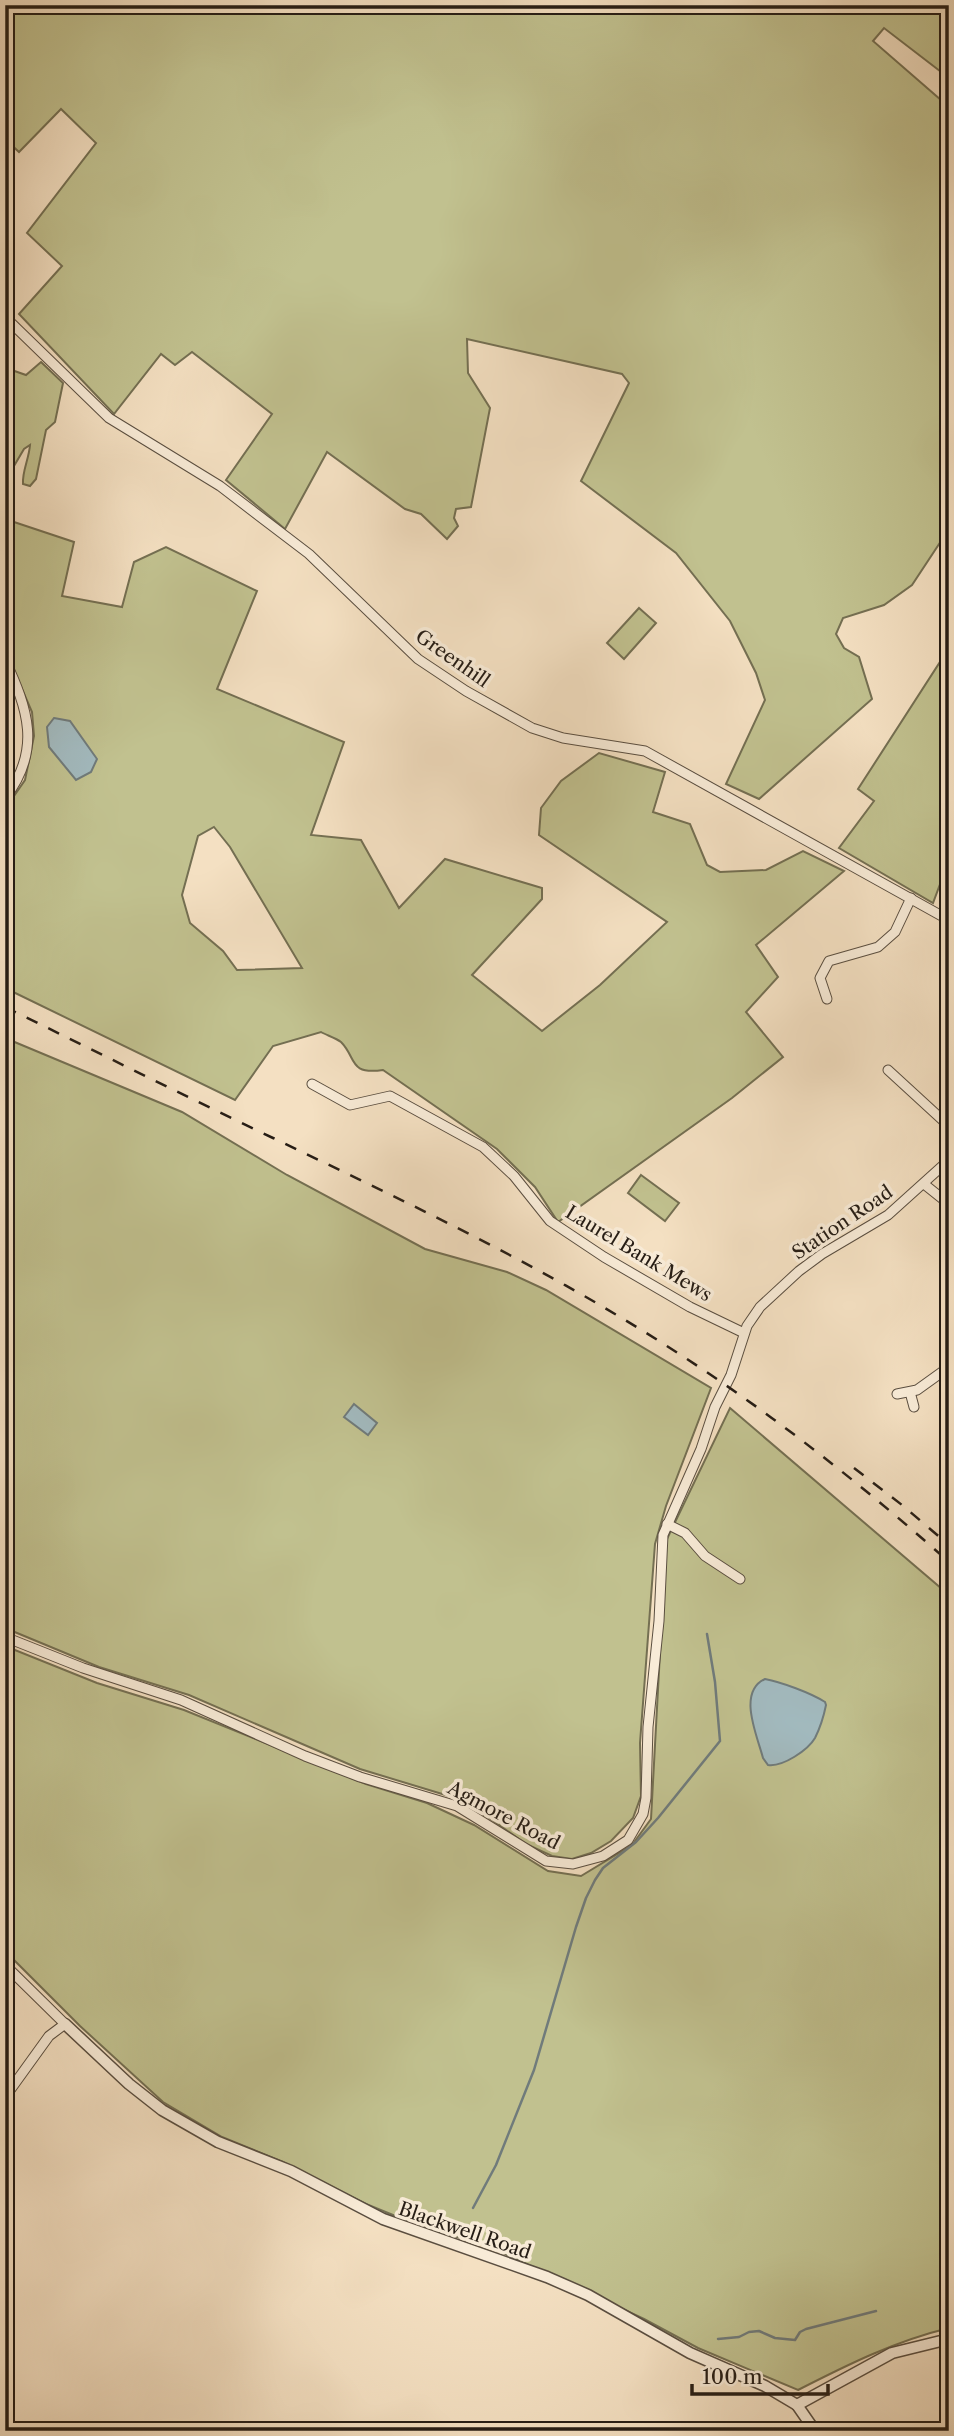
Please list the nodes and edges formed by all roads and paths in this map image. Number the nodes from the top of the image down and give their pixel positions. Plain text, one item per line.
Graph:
1 (5, 317) edge
2 (5, 660) edge
3 (5, 798) edge
4 (911, 898) junction
5 (949, 920) edge
6 (828, 999) dead end
7 (888, 1070) dead end
8 (312, 1084) dead end
9 (949, 1126) edge
10 (949, 1160) edge
11 (924, 1184) junction
12 (949, 1204) edge
13 (744, 1333) junction
14 (949, 1367) edge
15 (723, 1390) joint
16 (910, 1392) junction
17 (897, 1394) dead end
18 (914, 1407) dead end
19 (667, 1524) junction
20 (740, 1579) dead end
21 (5, 1637) edge
22 (5, 1965) edge
23 (65, 2024) junction
24 (5, 2097) edge
25 (949, 2339) edge
26 (797, 2405) junction
27 (815, 2431) edge

1 - 4 street, Greenhill
2 - 3 street
4 - 5 street, Greenhill
4 - 6 street
7 - 9 street
8 - 13 street, Laurel Bank Mews
10 - 11 street, Station Road
11 - 12 street
11 - 13 street, Station Road
13 - 15 street, Station Road
14 - 16 street
15 - 19 street, Agmore Road
16 - 17 street
16 - 18 street
19 - 20 street
19 - 21 street, Agmore Road
22 - 23 street, Blackwell Road
23 - 24 street
23 - 26 street, Blackwell Road
25 - 26 street
26 - 27 street

